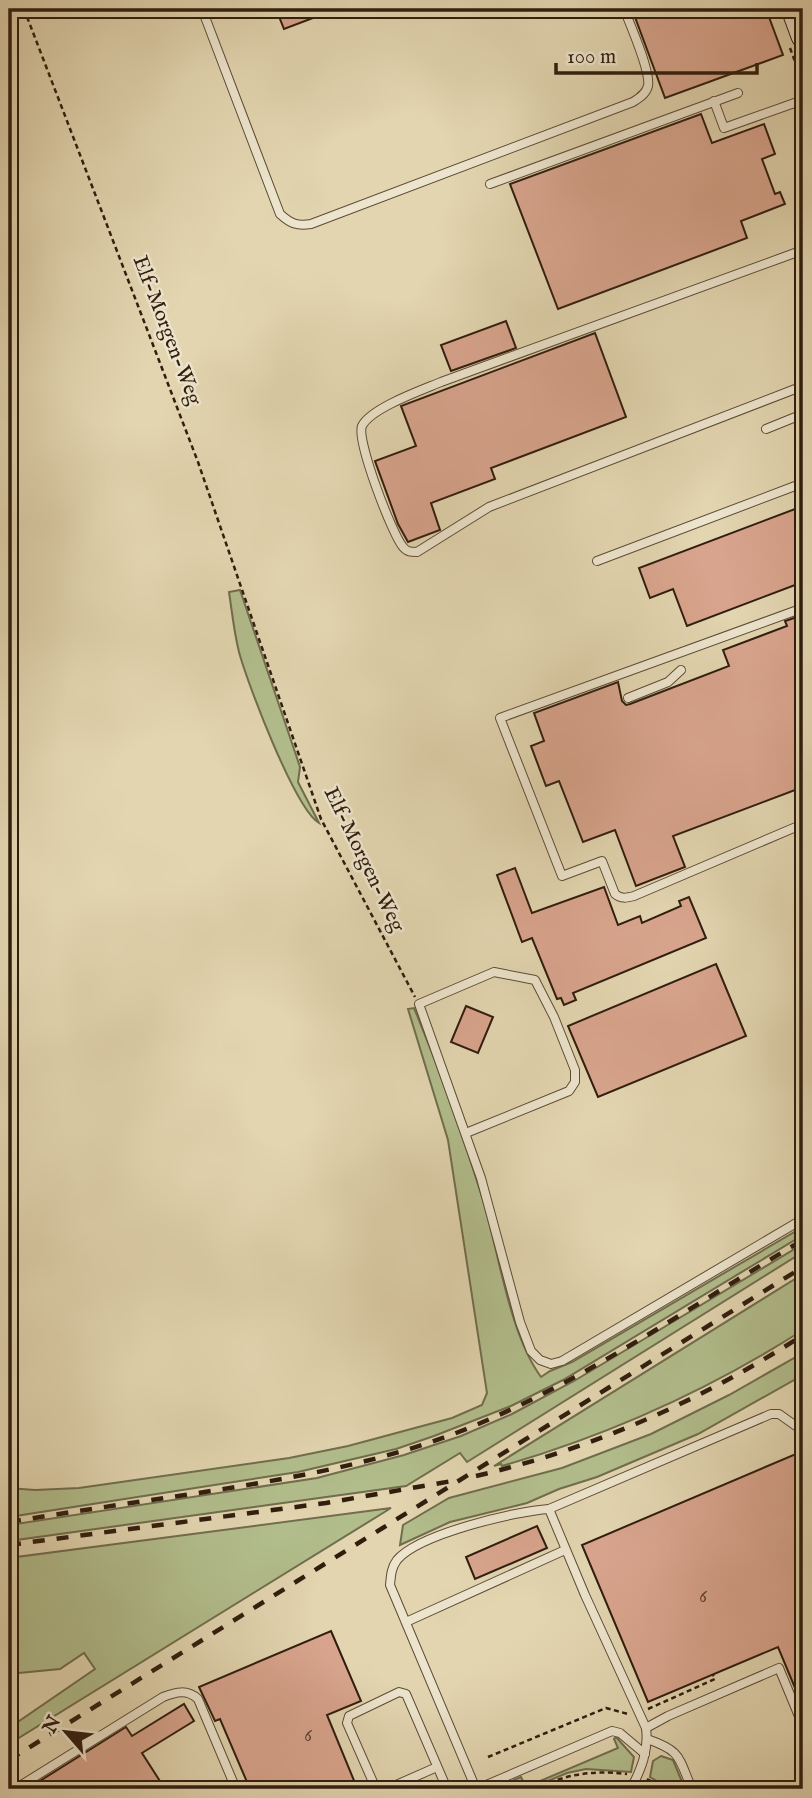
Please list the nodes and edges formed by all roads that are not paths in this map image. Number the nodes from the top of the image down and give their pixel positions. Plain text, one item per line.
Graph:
1 (202, 9) edge
2 (624, 9) edge
3 (793, 9) edge
4 (803, 36) edge
5 (738, 93) dead end
6 (803, 100) edge
7 (714, 101) junction
8 (490, 184) dead end
9 (803, 250) edge
10 (803, 386) edge
11 (803, 414) edge
12 (766, 429) dead end
13 (803, 483) edge
14 (597, 561) dead end
15 (803, 608) edge
16 (681, 670) dead end
17 (628, 698) dead end
18 (803, 824) edge
19 (466, 1133) junction
20 (803, 1219) edge
21 (803, 1391) edge
22 (803, 1399) edge
23 (803, 1432) edge
24 (549, 1509) junction
25 (565, 1550) junction
26 (406, 1622) junction
27 (803, 1726) edge
28 (646, 1728) junction
29 (647, 1739) junction
30 (646, 1754) junction
31 (437, 1767) junction
32 (488, 1787) edge
33 (15, 1789) edge
34 (236, 1789) edge
35 (376, 1789) edge
36 (387, 1789) edge
37 (447, 1789) edge
38 (476, 1789) edge
39 (631, 1789) edge
40 (692, 1789) edge

1 - 2 lane
3 - 4 main road
5 - 7 lane
6 - 7 lane
7 - 8 lane
9 - 10 lane
11 - 12 lane
13 - 14 lane
15 - 18 lane
16 - 17 lane
19 - 19 lane
19 - 20 lane
21 - 22 lane
23 - 24 lane
24 - 25 lane
24 - 26 lane
25 - 26 lane
25 - 28 lane
26 - 38 lane
27 - 28 lane
28 - 29 lane
29 - 30 lane
29 - 40 lane
30 - 32 lane
30 - 39 lane
31 - 35 lane
31 - 36 lane
31 - 37 lane
32 - 38 lane
33 - 34 lane

